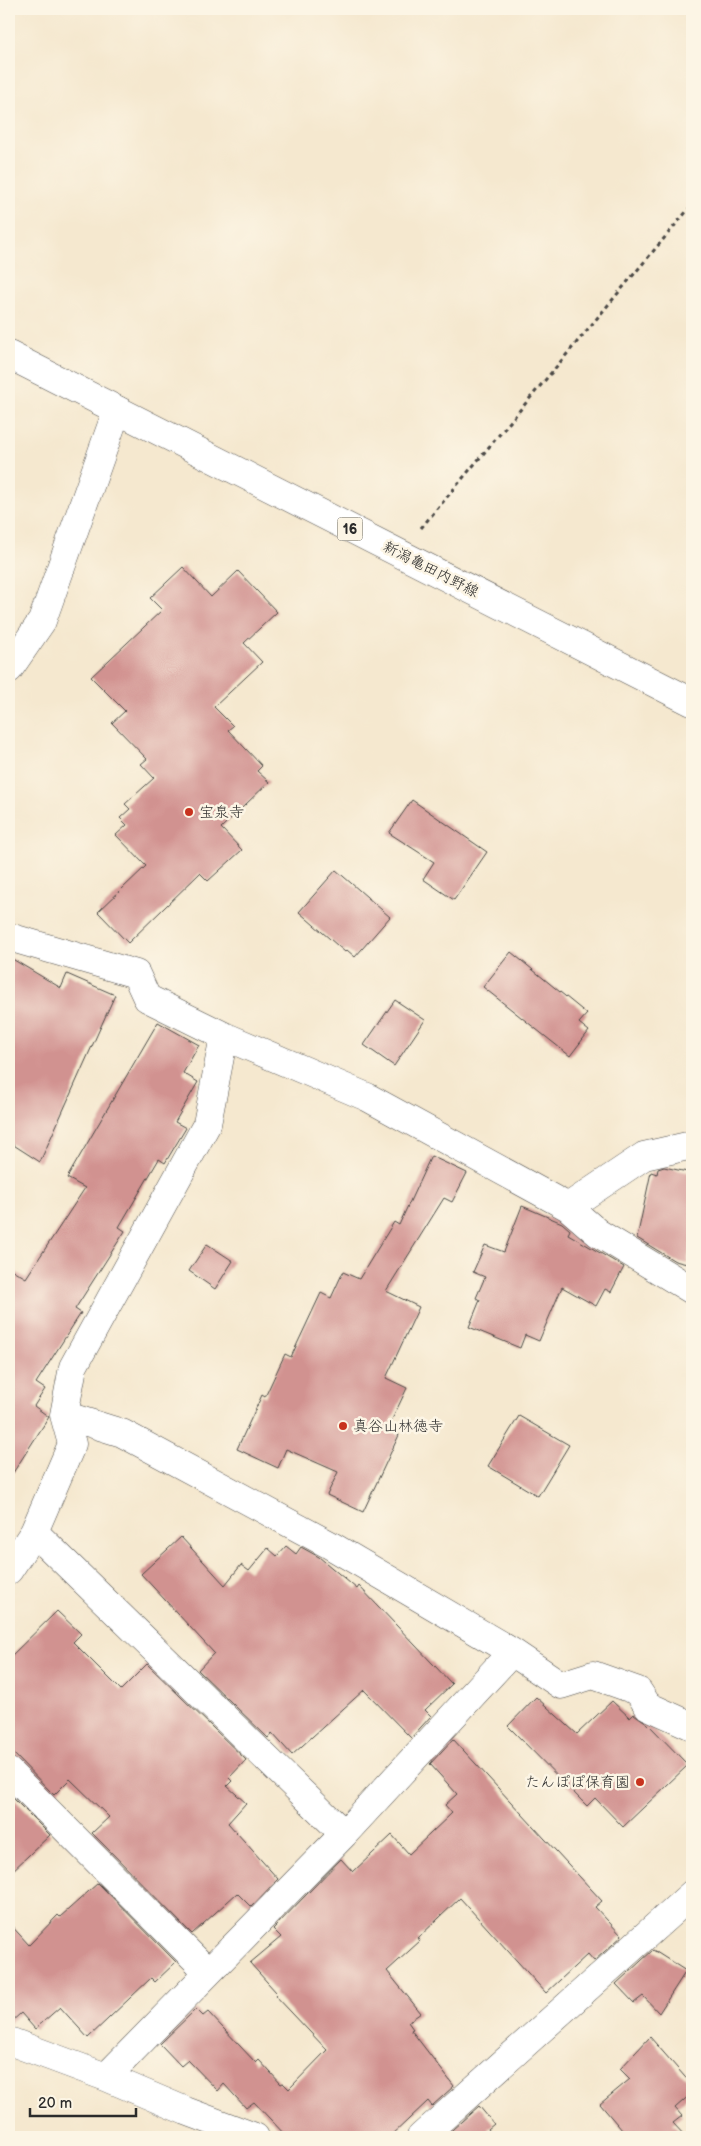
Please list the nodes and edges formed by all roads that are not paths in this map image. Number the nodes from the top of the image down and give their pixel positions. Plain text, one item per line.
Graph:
1 (9, 355) edge
2 (117, 410) junction
3 (9, 669) edge
4 (692, 702) edge
5 (9, 937) edge
6 (224, 1036) junction
7 (692, 1146) edge
8 (568, 1207) junction
9 (692, 1290) edge
10 (64, 1415) junction
11 (34, 1532) junction
12 (9, 1570) edge
13 (512, 1652) junction
14 (692, 1726) edge
15 (9, 1772) edge
16 (344, 1834) junction
17 (692, 1894) edge
18 (208, 1972) junction
19 (9, 2041) edge
20 (106, 2077) junction
21 (255, 2137) edge
22 (421, 2137) edge

1 - 2 street, 新潟亀田内野線 / 16
2 - 3 street
2 - 4 street, 新潟亀田内野線 / 16
5 - 6 street
6 - 8 street
6 - 10 street
7 - 8 street
8 - 9 street
10 - 11 street
10 - 13 street
11 - 12 street
11 - 16 street
13 - 14 street
13 - 16 street
15 - 18 street
16 - 18 street
17 - 22 street
18 - 20 street
19 - 20 street
20 - 21 street

